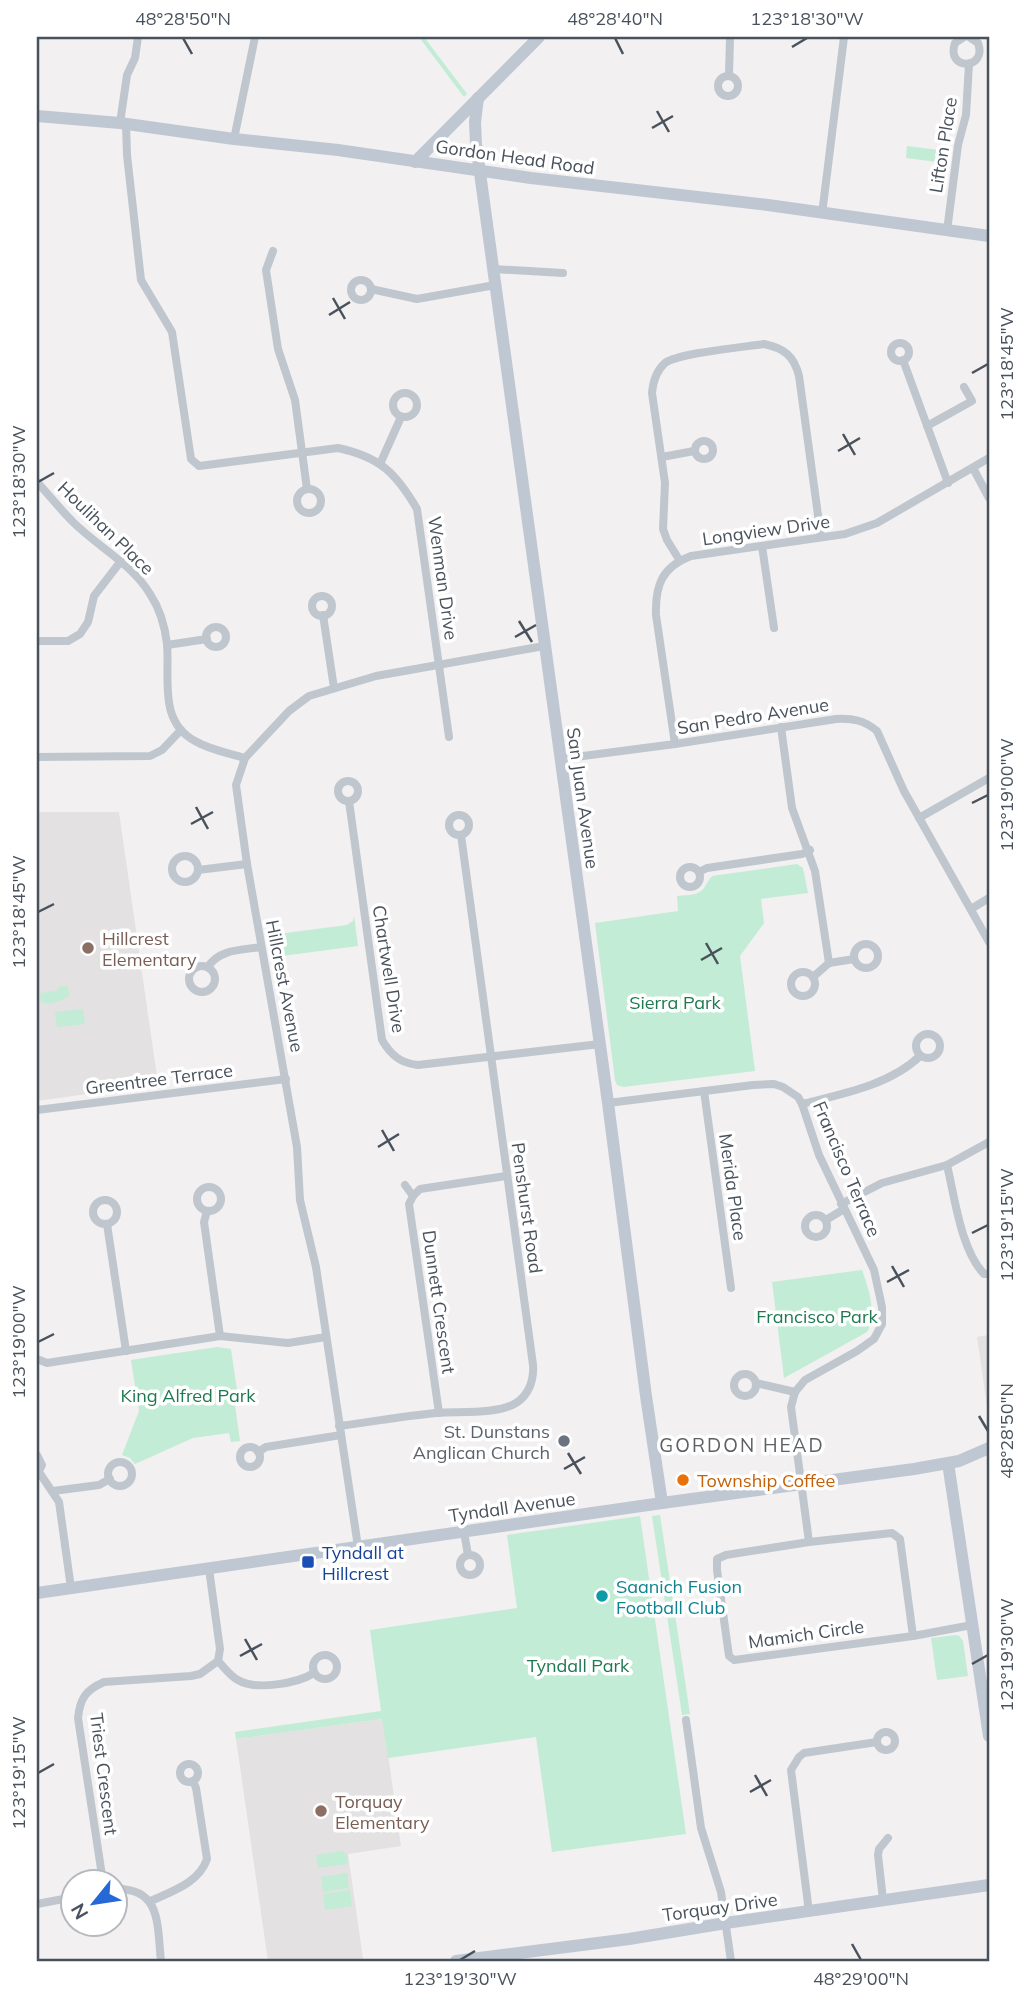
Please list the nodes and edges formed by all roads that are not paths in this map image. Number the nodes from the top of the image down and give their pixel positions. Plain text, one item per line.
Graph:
1 (138, 37) edge
2 (256, 37) edge
3 (539, 37) edge
4 (730, 37) edge
5 (844, 37) edge
6 (964, 37) edge
7 (969, 37) edge
8 (969, 64) junction
9 (729, 75) dead end
10 (478, 98) junction
11 (37, 116) edge
12 (123, 124) junction
13 (234, 139) junction
14 (415, 162) junction
15 (480, 170) junction
16 (822, 214) junction
17 (947, 231) junction
18 (989, 236) edge
19 (273, 251) dead end
20 (493, 268) junction
21 (563, 272) dead end
22 (495, 285) junction
23 (371, 289) dead end
24 (903, 360) dead end
25 (964, 387) dead end
26 (401, 417) dead end
27 (927, 426) junction
28 (302, 452) junction
29 (695, 452) dead end
30 (662, 457) junction
31 (989, 458) edge
32 (380, 464) junction
33 (972, 468) junction
34 (37, 482) edge
35 (948, 483) junction
36 (307, 489) dead end
37 (989, 498) edge
38 (821, 537) junction
39 (762, 546) junction
40 (121, 561) junction
41 (680, 561) junction
42 (323, 615) dead end
43 (774, 628) dead end
44 (206, 639) dead end
45 (37, 641) edge
46 (167, 645) junction
47 (544, 646) junction
48 (440, 663) junction
49 (334, 688) junction
50 (781, 727) junction
51 (181, 730) junction
52 (449, 737) dead end
53 (675, 744) junction
54 (37, 757) edge
55 (245, 758) junction
56 (560, 759) junction
57 (989, 778) edge
58 (349, 801) dead end
59 (919, 818) junction
60 (461, 835) dead end
61 (810, 850) junction
62 (247, 864) junction
63 (198, 870) dead end
64 (699, 872) dead end
65 (989, 898) edge
66 (971, 909) junction
67 (989, 942) edge
68 (261, 947) junction
69 (855, 959) dead end
70 (829, 964) junction
71 (208, 967) dead end
72 (813, 977) dead end
73 (600, 1044) junction
74 (920, 1056) dead end
75 (491, 1057) junction
76 (286, 1079) junction
77 (704, 1091) junction
78 (608, 1103) junction
79 (803, 1104) junction
80 (37, 1110) edge
81 (989, 1142) edge
82 (947, 1166) junction
83 (506, 1177) junction
84 (405, 1185) dead end
85 (413, 1196) junction
86 (843, 1206) junction
87 (206, 1211) dead end
88 (826, 1220) dead end
89 (107, 1224) dead end
90 (989, 1274) edge
91 (731, 1288) dead end
92 (220, 1336) junction
93 (326, 1337) junction
94 (126, 1351) junction
95 (37, 1359) edge
96 (756, 1383) dead end
97 (795, 1392) junction
98 (439, 1413) junction
99 (340, 1431) junction
100 (989, 1448) edge
101 (258, 1452) dead end
102 (37, 1455) edge
103 (948, 1463) junction
104 (38, 1473) edge
105 (110, 1479) dead end
106 (801, 1484) junction
107 (53, 1492) junction
108 (662, 1503) junction
109 (464, 1532) junction
110 (809, 1542) junction
111 (358, 1547) junction
112 (468, 1555) dead end
113 (209, 1569) junction
114 (71, 1588) junction
115 (37, 1593) edge
116 (972, 1625) junction
117 (913, 1636) junction
118 (218, 1661) junction
119 (314, 1673) dead end
120 (986, 1697) edge
121 (686, 1720) dead end
122 (989, 1736) edge
123 (877, 1742) dead end
124 (193, 1781) dead end
125 (888, 1838) dead end
126 (101, 1868) edge
127 (989, 1885) edge
128 (130, 1889) edge
129 (60, 1900) edge
130 (883, 1900) junction
131 (151, 1902) junction
132 (37, 1904) edge
133 (809, 1912) junction
134 (726, 1923) junction
135 (161, 1961) edge
136 (456, 1961) edge
137 (731, 1961) edge

1 - 12 street, Wenman Drive
2 - 13 street
3 - 10 street
4 - 9 street
5 - 16 street
6 - 8 street, Lifton Place
7 - 8 street, Lifton Place
8 - 17 street, Lifton Place
10 - 14 street
10 - 15 street, San Juan Avenue
11 - 12 street, Gordon Head Road
12 - 13 street, Gordon Head Road
12 - 28 street, Wenman Drive
13 - 14 street, Gordon Head Road
14 - 15 street, Gordon Head Road
15 - 16 street, Gordon Head Road
15 - 20 street, San Juan Avenue
16 - 17 street, Gordon Head Road
17 - 18 street, Gordon Head Road
19 - 28 street
20 - 21 street
20 - 22 street, San Juan Avenue
22 - 23 street
22 - 47 street, San Juan Avenue
24 - 27 street
25 - 27 street
26 - 32 street
27 - 35 street
28 - 32 street, Wenman Drive
28 - 36 street
29 - 30 street
30 - 38 street
30 - 41 street
31 - 33 street, Longview Drive
32 - 48 street, Wenman Drive
33 - 35 street, Longview Drive
33 - 37 street
34 - 40 street, Houlihan Place
35 - 38 street, Longview Drive
38 - 39 street, Longview Drive
39 - 41 street, Longview Drive
39 - 43 street
40 - 45 street
40 - 46 street, Houlihan Place
41 - 53 street
42 - 49 street
44 - 46 street
46 - 51 street, Houlihan Place
47 - 48 street, Hillcrest Avenue
47 - 56 street, San Juan Avenue
48 - 49 street, Hillcrest Avenue
48 - 52 street, Wenman Drive
49 - 55 street, Hillcrest Avenue
50 - 53 street, San Pedro Avenue
50 - 59 street, San Pedro Avenue
50 - 61 street
51 - 54 street
51 - 55 street
53 - 56 street, San Pedro Avenue
55 - 62 street, Hillcrest Avenue
56 - 73 street, San Juan Avenue
57 - 59 street
58 - 75 street, Chartwell Drive
59 - 66 street, San Pedro Avenue
60 - 75 street, Penshurst Road
61 - 64 street
61 - 70 street
62 - 63 street
62 - 68 street, Hillcrest Avenue
65 - 66 street
66 - 67 street, San Pedro Avenue
68 - 71 street
68 - 76 street, Hillcrest Avenue
69 - 70 street
70 - 72 street
73 - 75 street, Chartwell Drive
73 - 78 street, San Juan Avenue
74 - 79 street
75 - 83 street, Penshurst Road
76 - 80 street, Greentree Terrace
76 - 93 street, Hillcrest Avenue
77 - 78 street, Francisco Terrace
77 - 79 street, Francisco Terrace
77 - 91 street, Merida Place
78 - 108 street, San Juan Avenue
79 - 86 street, Francisco Terrace
81 - 82 street
82 - 86 street
82 - 90 street
83 - 85 street
83 - 98 street, Penshurst Road
84 - 85 street
85 - 98 street, Dunnett Crescent
86 - 88 street
86 - 97 street, Francisco Terrace
87 - 92 street
89 - 94 street
92 - 93 street
92 - 94 street
93 - 99 street, Hillcrest Avenue
94 - 95 street
96 - 97 street
97 - 106 street
98 - 99 street, Penshurst Road
99 - 101 street, Penshurst Road
99 - 111 street, Hillcrest Avenue
100 - 103 street, Tyndall Avenue
102 - 104 street
103 - 106 street, Tyndall Avenue
103 - 116 street
104 - 107 street
105 - 107 street
106 - 108 street, Tyndall Avenue
106 - 110 street
107 - 114 street
108 - 109 street, Tyndall Avenue
109 - 111 street, Tyndall Avenue
109 - 112 street
110 - 117 street, Mamich Circle
110 - 117 street, Mamich Circle
111 - 113 street, Tyndall Avenue
113 - 114 street, Tyndall Avenue
113 - 118 street
114 - 115 street, Tyndall Avenue
116 - 117 street, Mamich Circle
116 - 120 street
118 - 119 street
118 - 126 street, Triest Crescent
120 - 122 street
121 - 134 street
123 - 133 street
124 - 131 street
125 - 130 street
127 - 130 street, Torquay Drive
128 - 131 street
129 - 132 street
130 - 133 street, Torquay Drive
131 - 135 street
133 - 134 street, Torquay Drive
134 - 136 street, Torquay Drive
134 - 137 street

